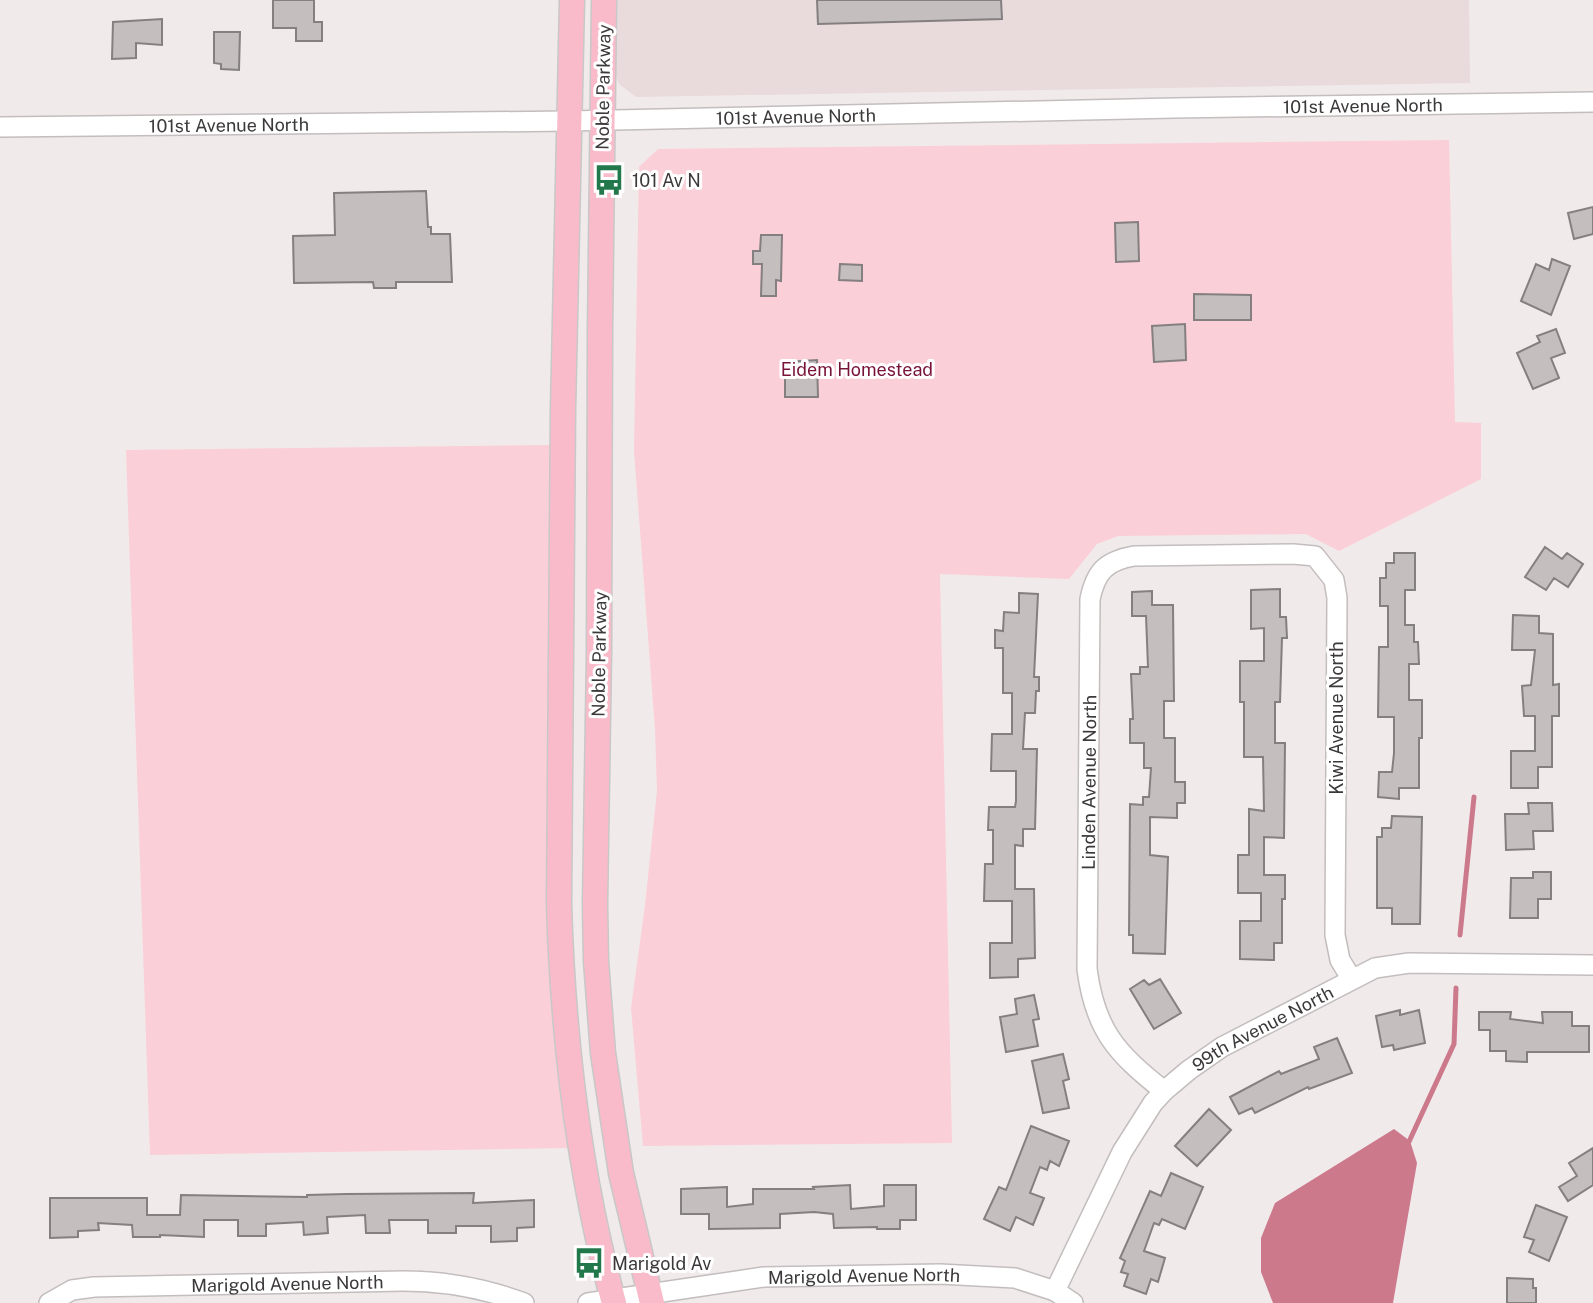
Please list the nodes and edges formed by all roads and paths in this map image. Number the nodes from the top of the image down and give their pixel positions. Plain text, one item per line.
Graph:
1 (572, 0) edge
2 (604, 0) edge
3 (1593, 102) edge
4 (602, 120) junction
5 (569, 121) junction
6 (0, 127) edge
7 (1220, 555) joint
8 (1593, 965) edge
9 (1350, 978) junction
10 (1164, 1091) junction
11 (1055, 1291) junction
12 (651, 1298) edge
13 (613, 1301) edge
14 (49, 1303) edge
15 (524, 1303) edge
16 (588, 1303) edge
17 (1073, 1303) edge

1 - 5 main road, Noble Parkway
2 - 4 main road, Noble Parkway
3 - 4 street, 101st Avenue North
4 - 5 street, 101st Avenue North
4 - 12 main road, Noble Parkway
5 - 6 street, 101st Avenue North
5 - 13 main road, Noble Parkway
7 - 9 street, Kiwi Avenue North
7 - 10 street, Linden Avenue North
8 - 9 street, 99th Avenue North
9 - 10 street, 99th Avenue North
10 - 11 street, 99th Avenue North
11 - 12 street, Marigold Avenue North
11 - 17 street
12 - 13 street, Marigold Avenue North
13 - 16 street, Marigold Avenue North
14 - 15 street, Marigold Avenue North

